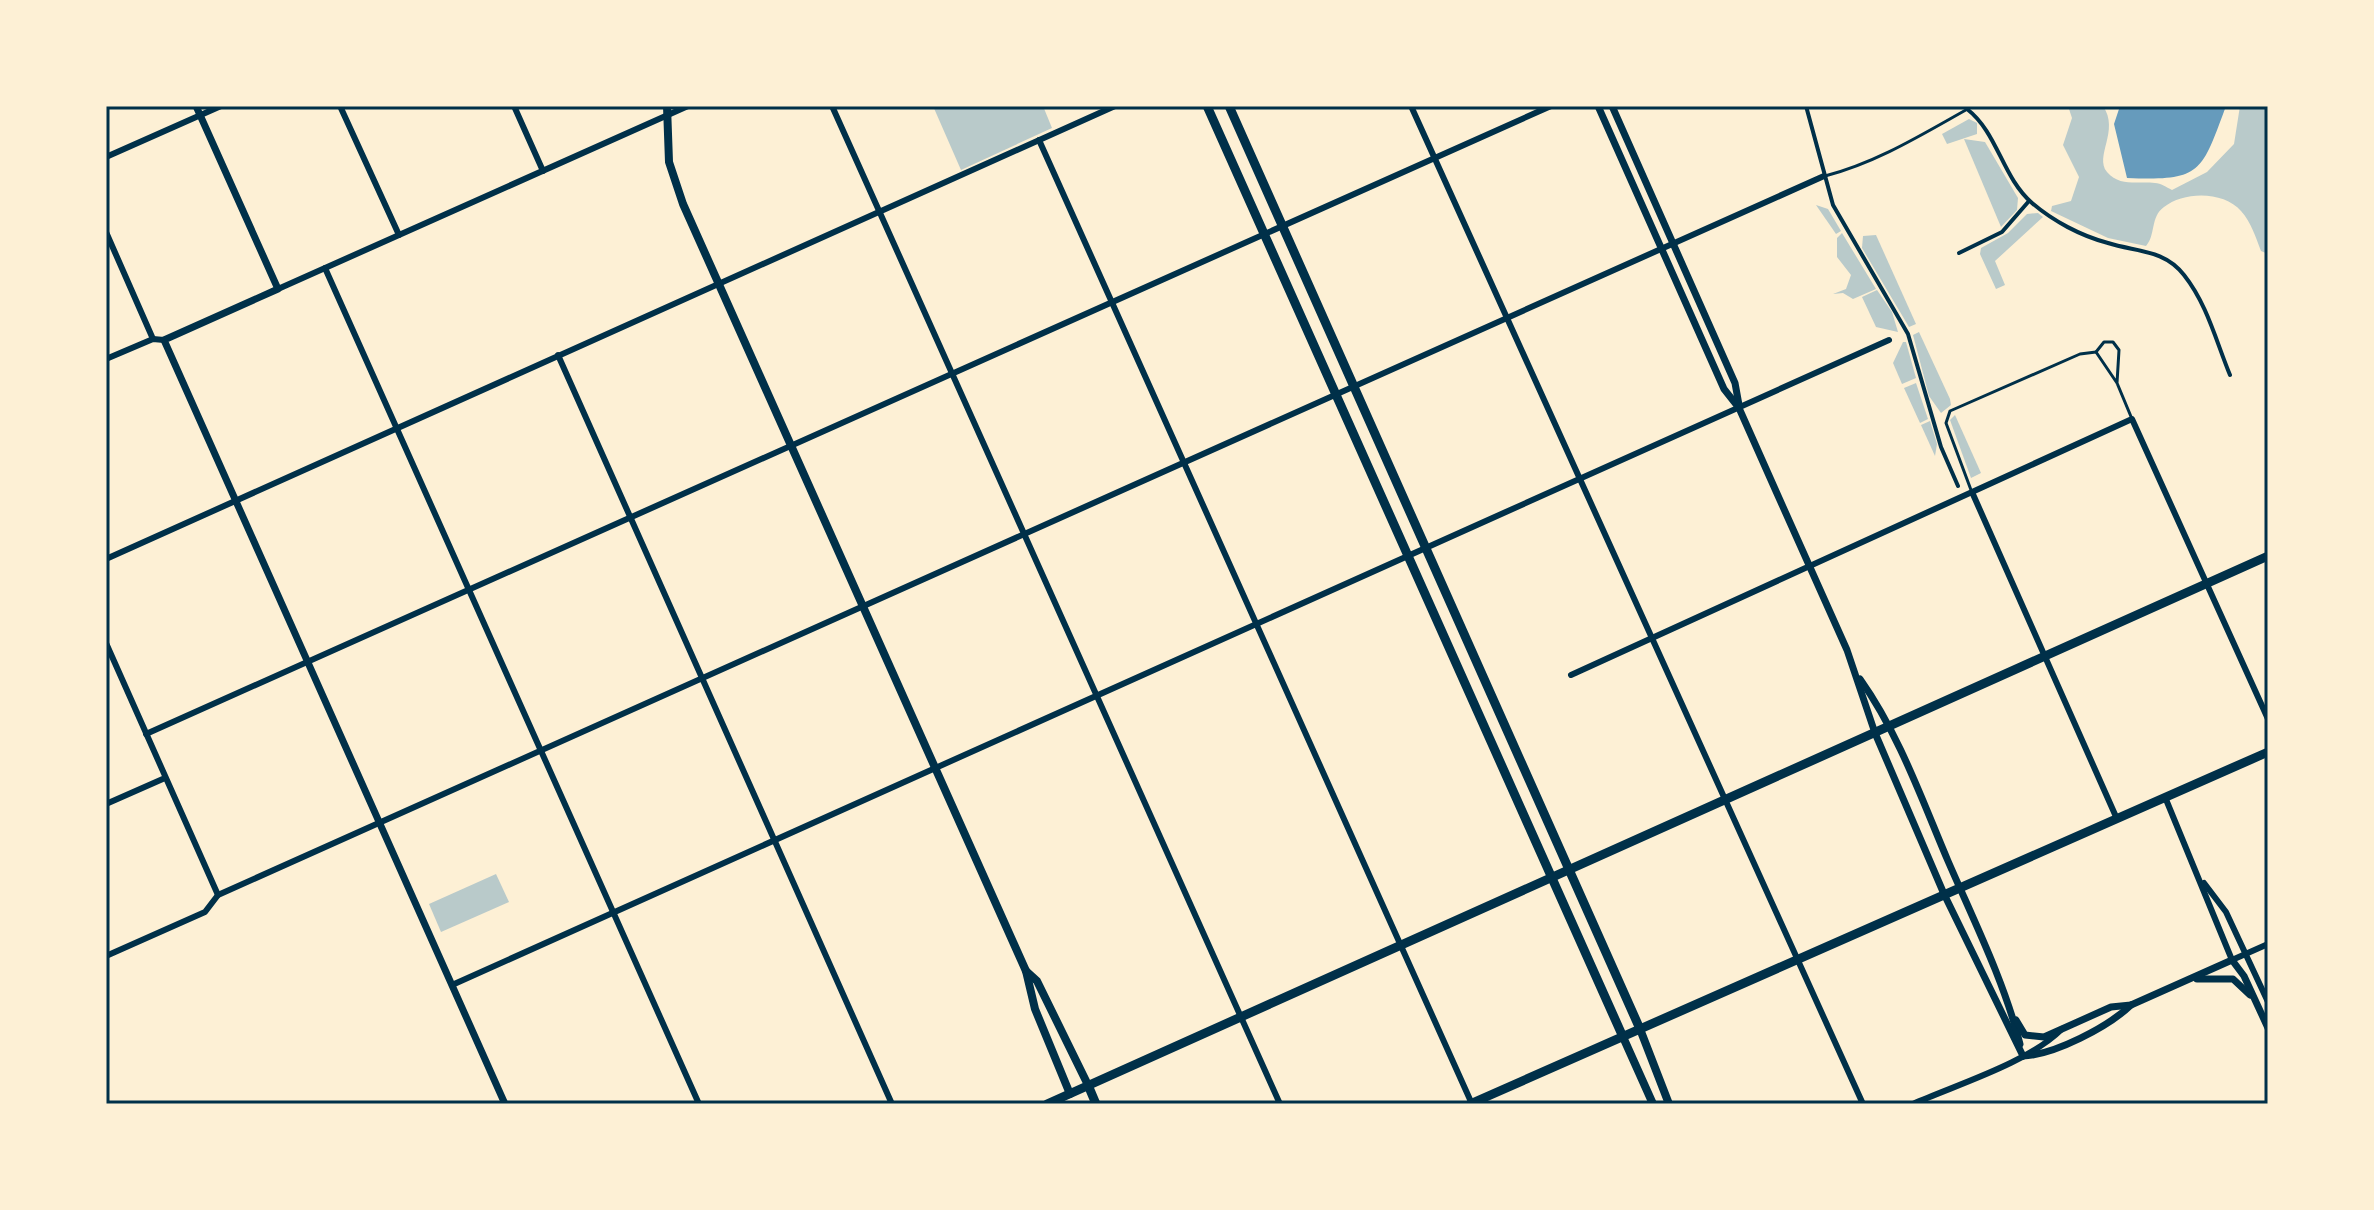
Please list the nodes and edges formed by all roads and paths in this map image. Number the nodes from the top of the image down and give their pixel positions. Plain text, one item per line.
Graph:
1 (196, 106) edge
2 (221, 106) edge
3 (340, 106) edge
4 (514, 106) edge
5 (688, 106) edge
6 (832, 106) edge
7 (1115, 106) edge
8 (1207, 106) edge
9 (1229, 106) edge
10 (1411, 106) edge
11 (1551, 106) edge
12 (1598, 106) edge
13 (1612, 106) edge
14 (1806, 106) edge
15 (1973, 106) edge
16 (1967, 109) junction
17 (668, 111) edge
18 (200, 116) junction
19 (1039, 140) junction
20 (106, 157) edge
21 (1434, 158) junction
22 (543, 171) junction
23 (1824, 176) junction
24 (2029, 201) junction
25 (880, 212) junction
26 (1282, 225) junction
27 (106, 232) edge
28 (1264, 233) junction
29 (399, 235) junction
30 (1673, 244) junction
31 (1662, 248) junction
32 (1959, 253) dead end
33 (325, 268) junction
34 (719, 283) junction
35 (278, 289) junction
36 (1112, 301) junction
37 (1506, 318) junction
38 (153, 339) junction
39 (164, 340) junction
40 (1889, 340) dead end
41 (2096, 352) junction
42 (558, 355) junction
43 (106, 359) edge
44 (952, 373) junction
45 (2230, 375) dead end
46 (2117, 383) junction
47 (1356, 386) junction
48 (1337, 394) junction
49 (1739, 408) junction
50 (2132, 419) junction
51 (397, 429) junction
52 (791, 445) junction
53 (1185, 462) junction
54 (1578, 480) junction
55 (1958, 486) dead end
56 (1972, 492) junction
57 (236, 502) junction
58 (630, 517) junction
59 (1025, 533) junction
60 (1426, 548) junction
61 (1410, 555) junction
62 (2268, 556) edge
63 (106, 559) edge
64 (1809, 566) junction
65 (2207, 585) junction
66 (469, 589) junction
67 (863, 606) junction
68 (1257, 624) junction
69 (1650, 638) junction
70 (107, 648) edge
71 (2045, 658) junction
72 (308, 662) junction
73 (1857, 674) junction
74 (1571, 675) dead end
75 (702, 678) junction
76 (1098, 695) junction
77 (2268, 719) edge
78 (1889, 726) junction
79 (1875, 733) junction
80 (146, 734) junction
81 (542, 751) junction
82 (2268, 752) edge
83 (936, 768) junction
84 (165, 778) junction
85 (2165, 797) junction
86 (1724, 800) junction
87 (106, 804) edge
88 (2117, 819) junction
89 (379, 822) junction
90 (774, 840) junction
91 (1571, 870) junction
92 (1553, 877) junction
93 (2202, 880) junction
94 (1960, 888) junction
95 (1944, 894) junction
96 (218, 895) junction
97 (614, 912) junction
98 (2268, 944) edge
99 (1403, 946) junction
100 (2247, 953) junction
101 (106, 956) edge
102 (1798, 959) junction
103 (2232, 960) junction
104 (1026, 971) junction
105 (2187, 980) junction
106 (452, 985) junction
107 (2268, 1002) edge
108 (2258, 1004) junction
109 (2131, 1005) junction
110 (2010, 1007) junction
111 (1241, 1017) junction
112 (2064, 1028) junction
113 (2268, 1028) edge
114 (1640, 1029) junction
115 (1623, 1037) junction
116 (2023, 1056) junction
117 (1088, 1085) junction
118 (1070, 1094) junction
119 (505, 1104) edge
120 (699, 1104) edge
121 (892, 1104) edge
122 (1047, 1104) edge
123 (1075, 1104) edge
124 (1096, 1104) edge
125 (1280, 1104) edge
126 (1471, 1104) edge
127 (1653, 1104) edge
128 (1669, 1104) edge
129 (1863, 1104) edge
130 (1913, 1104) edge

1 - 18 street
2 - 18 street
3 - 29 street
4 - 22 street
5 - 17 street
6 - 25 street
7 - 19 street
8 - 28 main road
9 - 26 main road
10 - 21 street
11 - 21 street
12 - 31 street
13 - 30 street
14 - 23 street
15 - 16 lane
16 - 23 lane
16 - 24 street
17 - 22 street
17 - 34 main road
18 - 20 street
18 - 35 street
19 - 25 street
19 - 36 street
21 - 26 street
21 - 37 street
22 - 29 street
23 - 30 street
23 - 55 street
24 - 32 street
24 - 45 street
25 - 34 street
25 - 44 street
26 - 28 street
26 - 47 main road
27 - 38 street
28 - 36 street
28 - 48 main road
29 - 33 street
30 - 31 street
30 - 49 street
31 - 37 street
31 - 49 street
33 - 35 street
33 - 51 street
34 - 42 street
34 - 52 main road
35 - 39 street
36 - 44 street
36 - 53 street
37 - 47 street
37 - 54 street
38 - 39 street
38 - 43 street
39 - 57 street
40 - 49 street
41 - 46 lane
41 - 46 lane
41 - 56 lane
42 - 51 street
42 - 58 street
44 - 52 street
44 - 59 street
46 - 50 lane
47 - 48 street
47 - 60 main road
48 - 53 street
48 - 61 main road
49 - 54 street
49 - 64 street
50 - 56 street
50 - 65 street
51 - 57 street
51 - 66 street
52 - 58 street
52 - 67 main road
53 - 59 street
53 - 68 street
54 - 60 street
54 - 69 street
56 - 64 street
56 - 71 street
57 - 63 street
57 - 72 street
58 - 66 street
58 - 75 street
59 - 67 street
59 - 76 street
60 - 61 street
60 - 91 main road
61 - 68 street
61 - 92 main road
62 - 65 main road
64 - 69 street
64 - 73 street
65 - 71 main road
65 - 77 street
66 - 72 street
66 - 81 street
67 - 75 street
67 - 83 main road
68 - 76 street
68 - 99 street
69 - 74 street
69 - 86 street
70 - 80 street
71 - 78 main road
71 - 88 street
72 - 80 street
72 - 89 street
73 - 78 street
73 - 79 street
75 - 81 street
75 - 90 street
76 - 83 street
76 - 111 street
78 - 79 main road
78 - 94 street
79 - 86 main road
79 - 95 street
80 - 84 street
81 - 89 street
81 - 97 street
82 - 85 main road
83 - 90 street
83 - 104 main road
84 - 87 street
84 - 96 street
85 - 88 main road
85 - 93 street
86 - 91 main road
86 - 102 street
88 - 94 main road
89 - 96 street
89 - 106 street
90 - 97 street
90 - 121 street
91 - 92 main road
91 - 114 main road
92 - 99 main road
92 - 115 main road
93 - 100 street
93 - 103 street
94 - 95 main road
94 - 110 street
95 - 102 main road
95 - 116 street
96 - 101 street
97 - 106 street
97 - 120 street
98 - 100 street
99 - 111 main road
99 - 126 street
100 - 103 street
100 - 107 street
102 - 114 main road
102 - 129 street
103 - 105 street
103 - 108 street
104 - 117 main road
104 - 118 main road
105 - 108 street
105 - 109 street
106 - 119 street
108 - 113 street
109 - 112 street
109 - 116 street
110 - 112 street
110 - 116 street
111 - 117 main road
111 - 125 street
112 - 116 street
114 - 115 main road
114 - 128 main road
115 - 126 main road
115 - 127 main road
116 - 130 street
117 - 118 main road
117 - 124 main road
118 - 122 main road
118 - 123 main road

